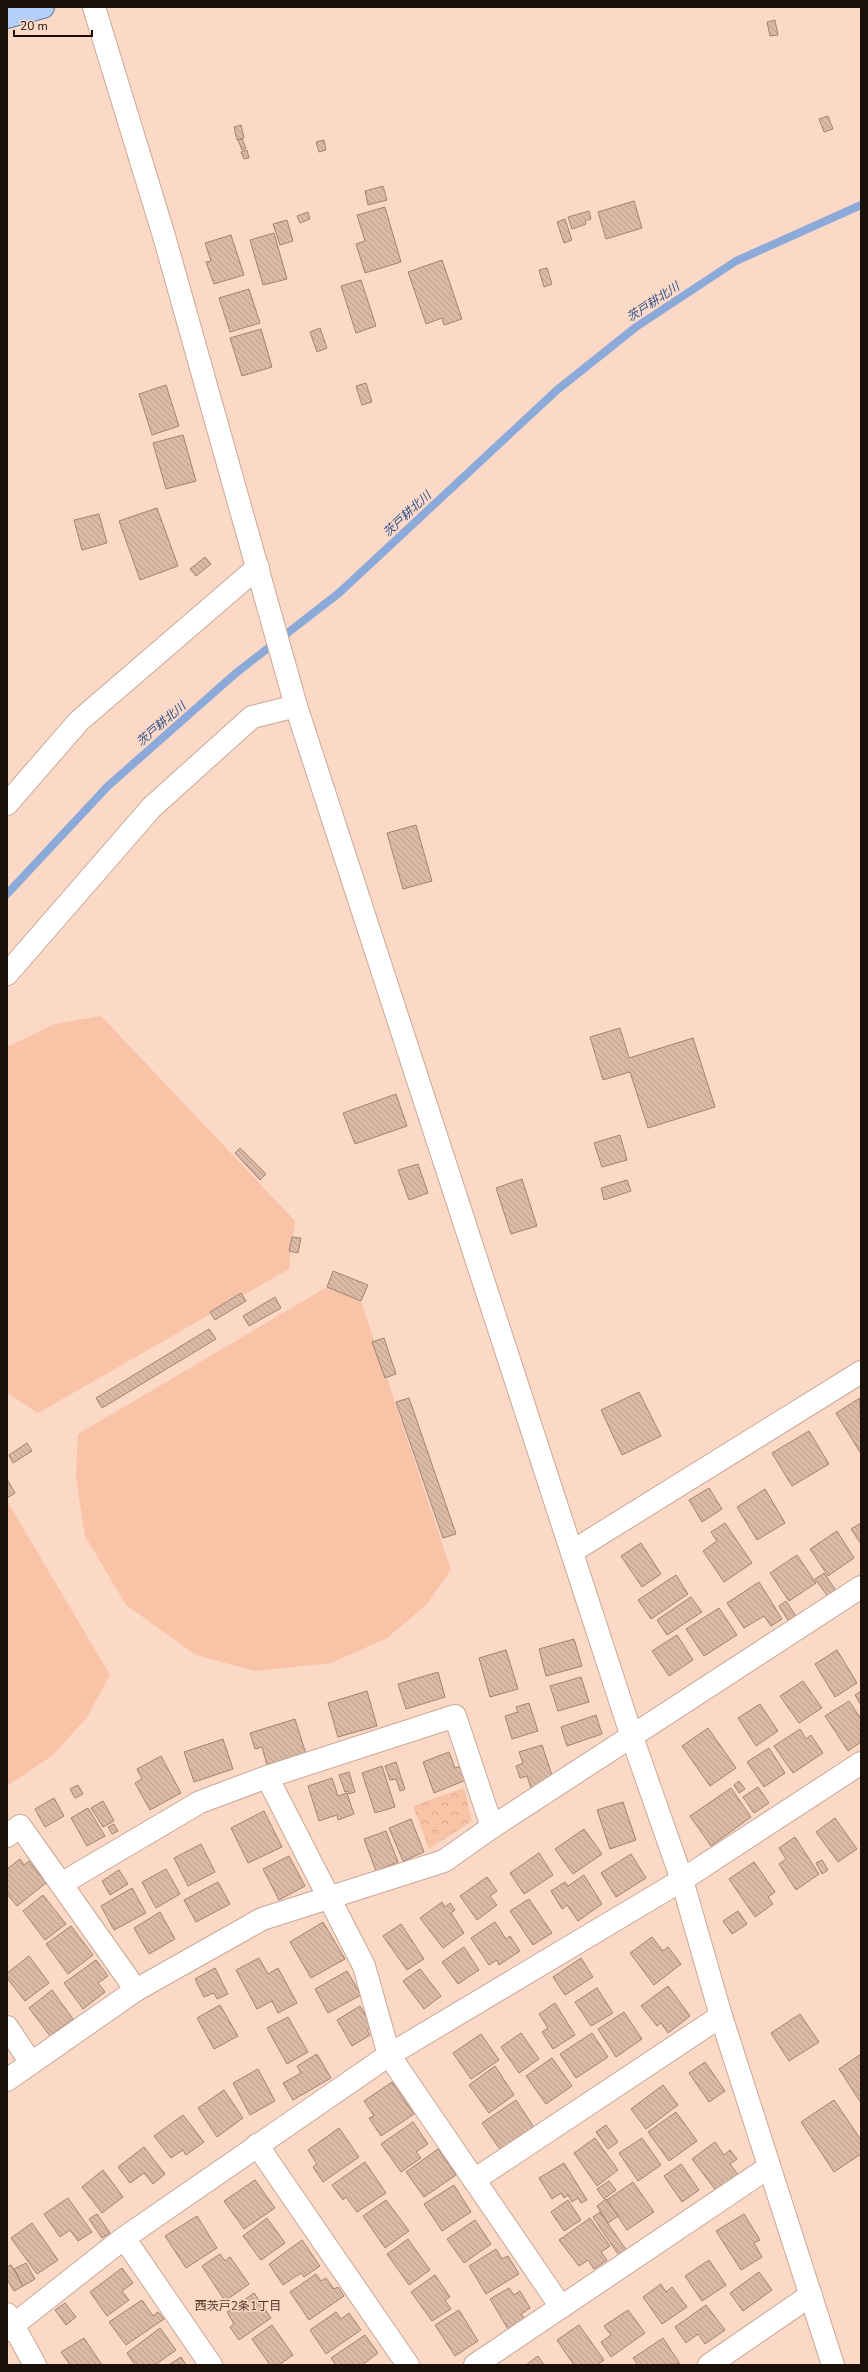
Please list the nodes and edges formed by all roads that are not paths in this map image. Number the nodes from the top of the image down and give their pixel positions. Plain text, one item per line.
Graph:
1 (43, 7) edge
2 (94, 7) edge
3 (7, 17) edge
4 (258, 567) junction
5 (296, 706) junction
6 (7, 804) edge
7 (7, 974) edge
8 (861, 1372) edge
9 (573, 1551) junction
10 (861, 1587) edge
11 (632, 1737) junction
12 (861, 1763) edge
13 (267, 1777) junction
14 (492, 1827) junction
15 (7, 1836) edge
16 (682, 1880) junction
17 (61, 1884) junction
18 (329, 1898) junction
19 (136, 1990) junction
20 (721, 2016) junction
21 (7, 2028) edge
22 (389, 2056) junction
23 (31, 2063) junction
24 (7, 2080) edge
25 (257, 2144) junction
26 (769, 2167) junction
27 (474, 2180) junction
28 (124, 2238) junction
29 (811, 2295) junction
30 (561, 2307) junction
31 (9, 2323) edge
32 (34, 2365) edge
33 (211, 2365) edge
34 (408, 2365) edge
35 (475, 2365) edge
36 (709, 2365) edge
37 (833, 2365) edge

1 - 3 main road
2 - 4 street
4 - 5 street
4 - 6 street
5 - 7 street
5 - 9 street
8 - 9 street
9 - 11 street
10 - 11 street
11 - 14 street
11 - 16 street
12 - 16 street
13 - 14 street
13 - 17 street
13 - 18 street
14 - 18 street
15 - 17 street
16 - 20 street
16 - 22 street
17 - 19 street
18 - 19 street
18 - 22 street
19 - 23 street
20 - 26 street
20 - 27 street
21 - 23 street
22 - 25 street
22 - 27 street
23 - 24 street
25 - 28 street
25 - 34 street
26 - 29 street
26 - 30 street
27 - 30 street
28 - 31 street
28 - 33 street
29 - 36 street
29 - 37 street
30 - 35 street
31 - 32 street

